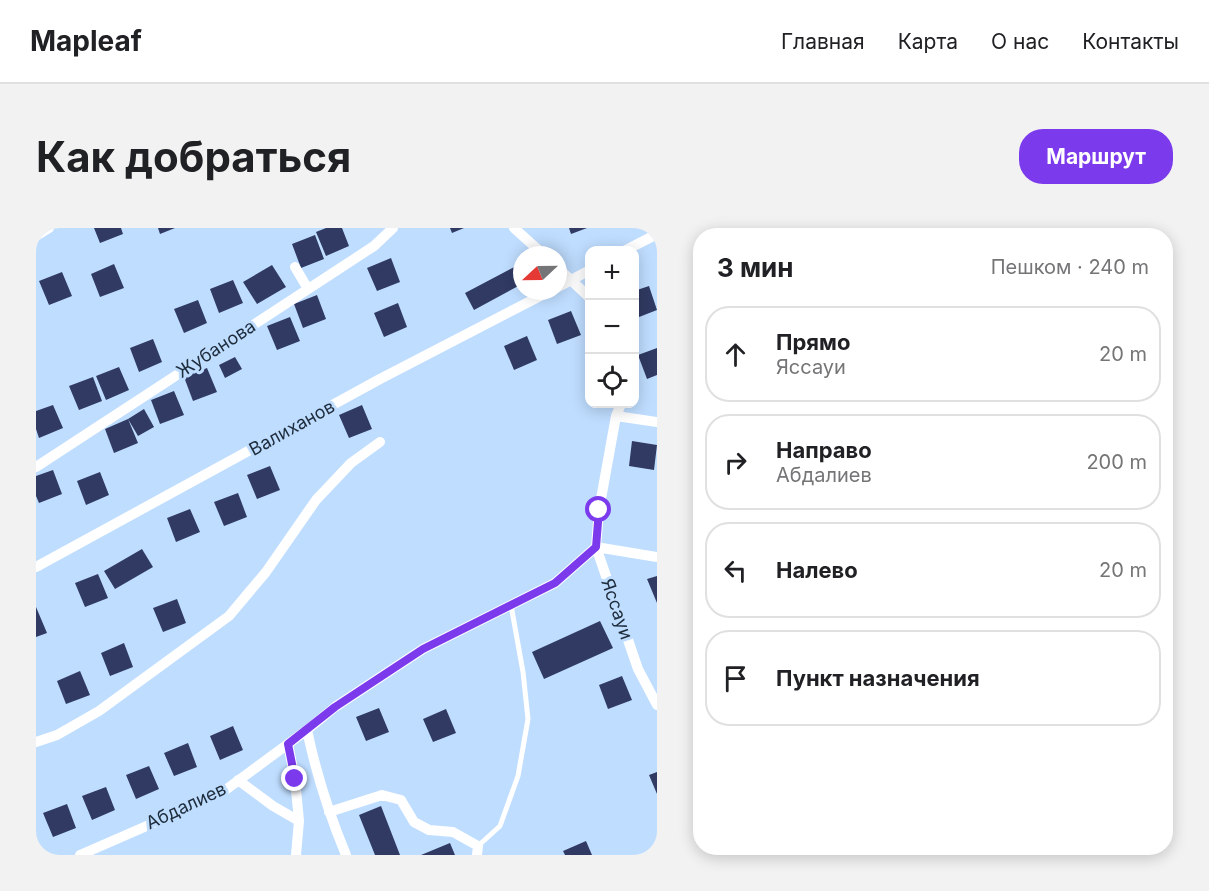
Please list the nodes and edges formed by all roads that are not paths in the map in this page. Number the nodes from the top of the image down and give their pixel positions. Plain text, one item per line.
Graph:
1 (50, 228) edge
2 (393, 228) edge
3 (514, 228) edge
4 (657, 234) edge
5 (36, 236) edge
6 (534, 246) edge
7 (634, 246) edge
8 (296, 267) dead end
9 (585, 273) edge
10 (567, 276) edge
11 (571, 280) junction
12 (567, 282) edge
13 (308, 289) junction
14 (585, 293) edge
15 (533, 300) edge
16 (619, 408) edge
17 (616, 416) junction
18 (657, 422) edge
19 (380, 442) dead end
20 (36, 467) edge
21 (596, 547) junction
22 (657, 557) edge
23 (36, 567) edge
24 (511, 605) junction
25 (657, 705) edge
26 (307, 730) junction
27 (36, 742) edge
28 (288, 744) junction
29 (238, 780) junction
30 (329, 813) junction
31 (298, 821) junction
32 (478, 851) edge
33 (80, 855) edge
34 (296, 855) edge
35 (346, 855) edge

1 - 5 street
2 - 13 street, Жубанова
3 - 6 street
4 - 7 street
8 - 13 street
9 - 11 street
10 - 11 street
11 - 12 street
11 - 14 street
13 - 20 street, Жубанова
15 - 23 street, Валиханов
16 - 17 street, Яссауи
17 - 18 street
17 - 21 street, Яссауи
19 - 27 street
21 - 22 street
21 - 24 street, Абдалиев
21 - 25 street, Яссауи
24 - 26 street, Абдалиев
24 - 32 lane
26 - 28 street, Абдалиев
26 - 30 street
28 - 29 street, Абдалиев
28 - 31 street
29 - 31 street
29 - 33 street, Абдалиев
30 - 32 street
30 - 35 street
31 - 34 street

